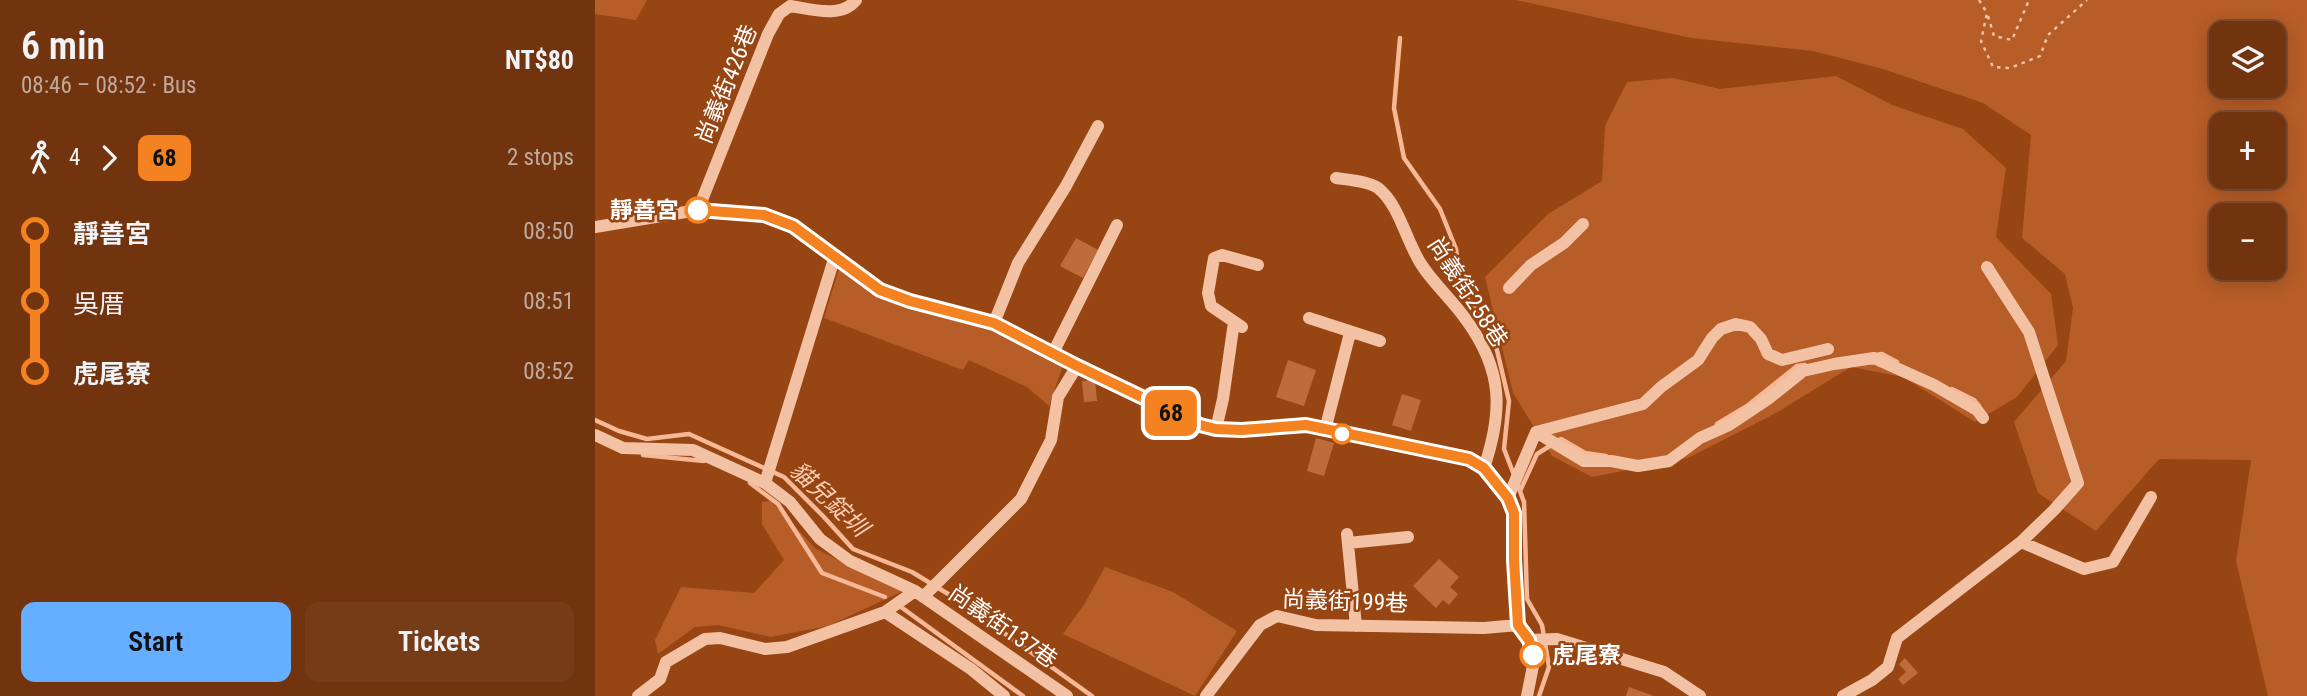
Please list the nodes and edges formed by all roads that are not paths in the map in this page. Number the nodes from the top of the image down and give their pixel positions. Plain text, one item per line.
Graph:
1 (856, 0) edge
2 (1098, 126) dead end
3 (1336, 178) dead end
4 (698, 210) junction
5 (1583, 224) dead end
6 (1117, 225) dead end
7 (595, 227) edge
8 (834, 259) junction
9 (1258, 265) dead end
10 (1987, 267) dead end
11 (1509, 288) dead end
12 (1309, 318) dead end
13 (994, 323) junction
14 (1350, 333) junction
15 (1380, 341) dead end
16 (1828, 349) dead end
17 (1053, 353) junction
18 (1077, 366) junction
19 (1983, 418) dead end
20 (1216, 429) junction
21 (1325, 430) junction
22 (1536, 432) junction
23 (595, 435) edge
24 (1484, 468) junction
25 (765, 483) junction
26 (1510, 494) junction
27 (2151, 497) dead end
28 (1408, 537) dead end
29 (2021, 542) junction
30 (919, 594) junction
31 (885, 612) junction
32 (1518, 625) junction
33 (1356, 626) junction
34 (1529, 640) junction
35 (638, 696) edge
36 (1005, 696) edge
37 (1067, 696) edge
38 (1206, 696) edge
39 (1527, 696) edge
40 (1700, 696) edge
41 (1843, 696) edge

1 - 4 street, 尚義街426巷
2 - 13 street
3 - 24 street, 尚義街258巷
4 - 7 street
4 - 8 street
5 - 11 street
6 - 17 street
8 - 13 street
8 - 25 street
9 - 20 street
10 - 29 street
12 - 14 street
13 - 17 street
14 - 15 street
14 - 21 street
16 - 22 street
17 - 18 street
18 - 20 street
18 - 30 street
19 - 22 street
20 - 21 street
21 - 24 street
22 - 26 street
23 - 25 street, 尚義街137巷
24 - 26 street
25 - 30 street, 尚義街137巷
26 - 32 street
27 - 29 street
28 - 33 street
29 - 41 street
30 - 31 street
30 - 37 street, 尚義街137巷
31 - 35 street
31 - 36 street
32 - 33 street, 尚義街199巷
32 - 34 street
33 - 38 street, 尚義街199巷
34 - 39 street
34 - 40 street

